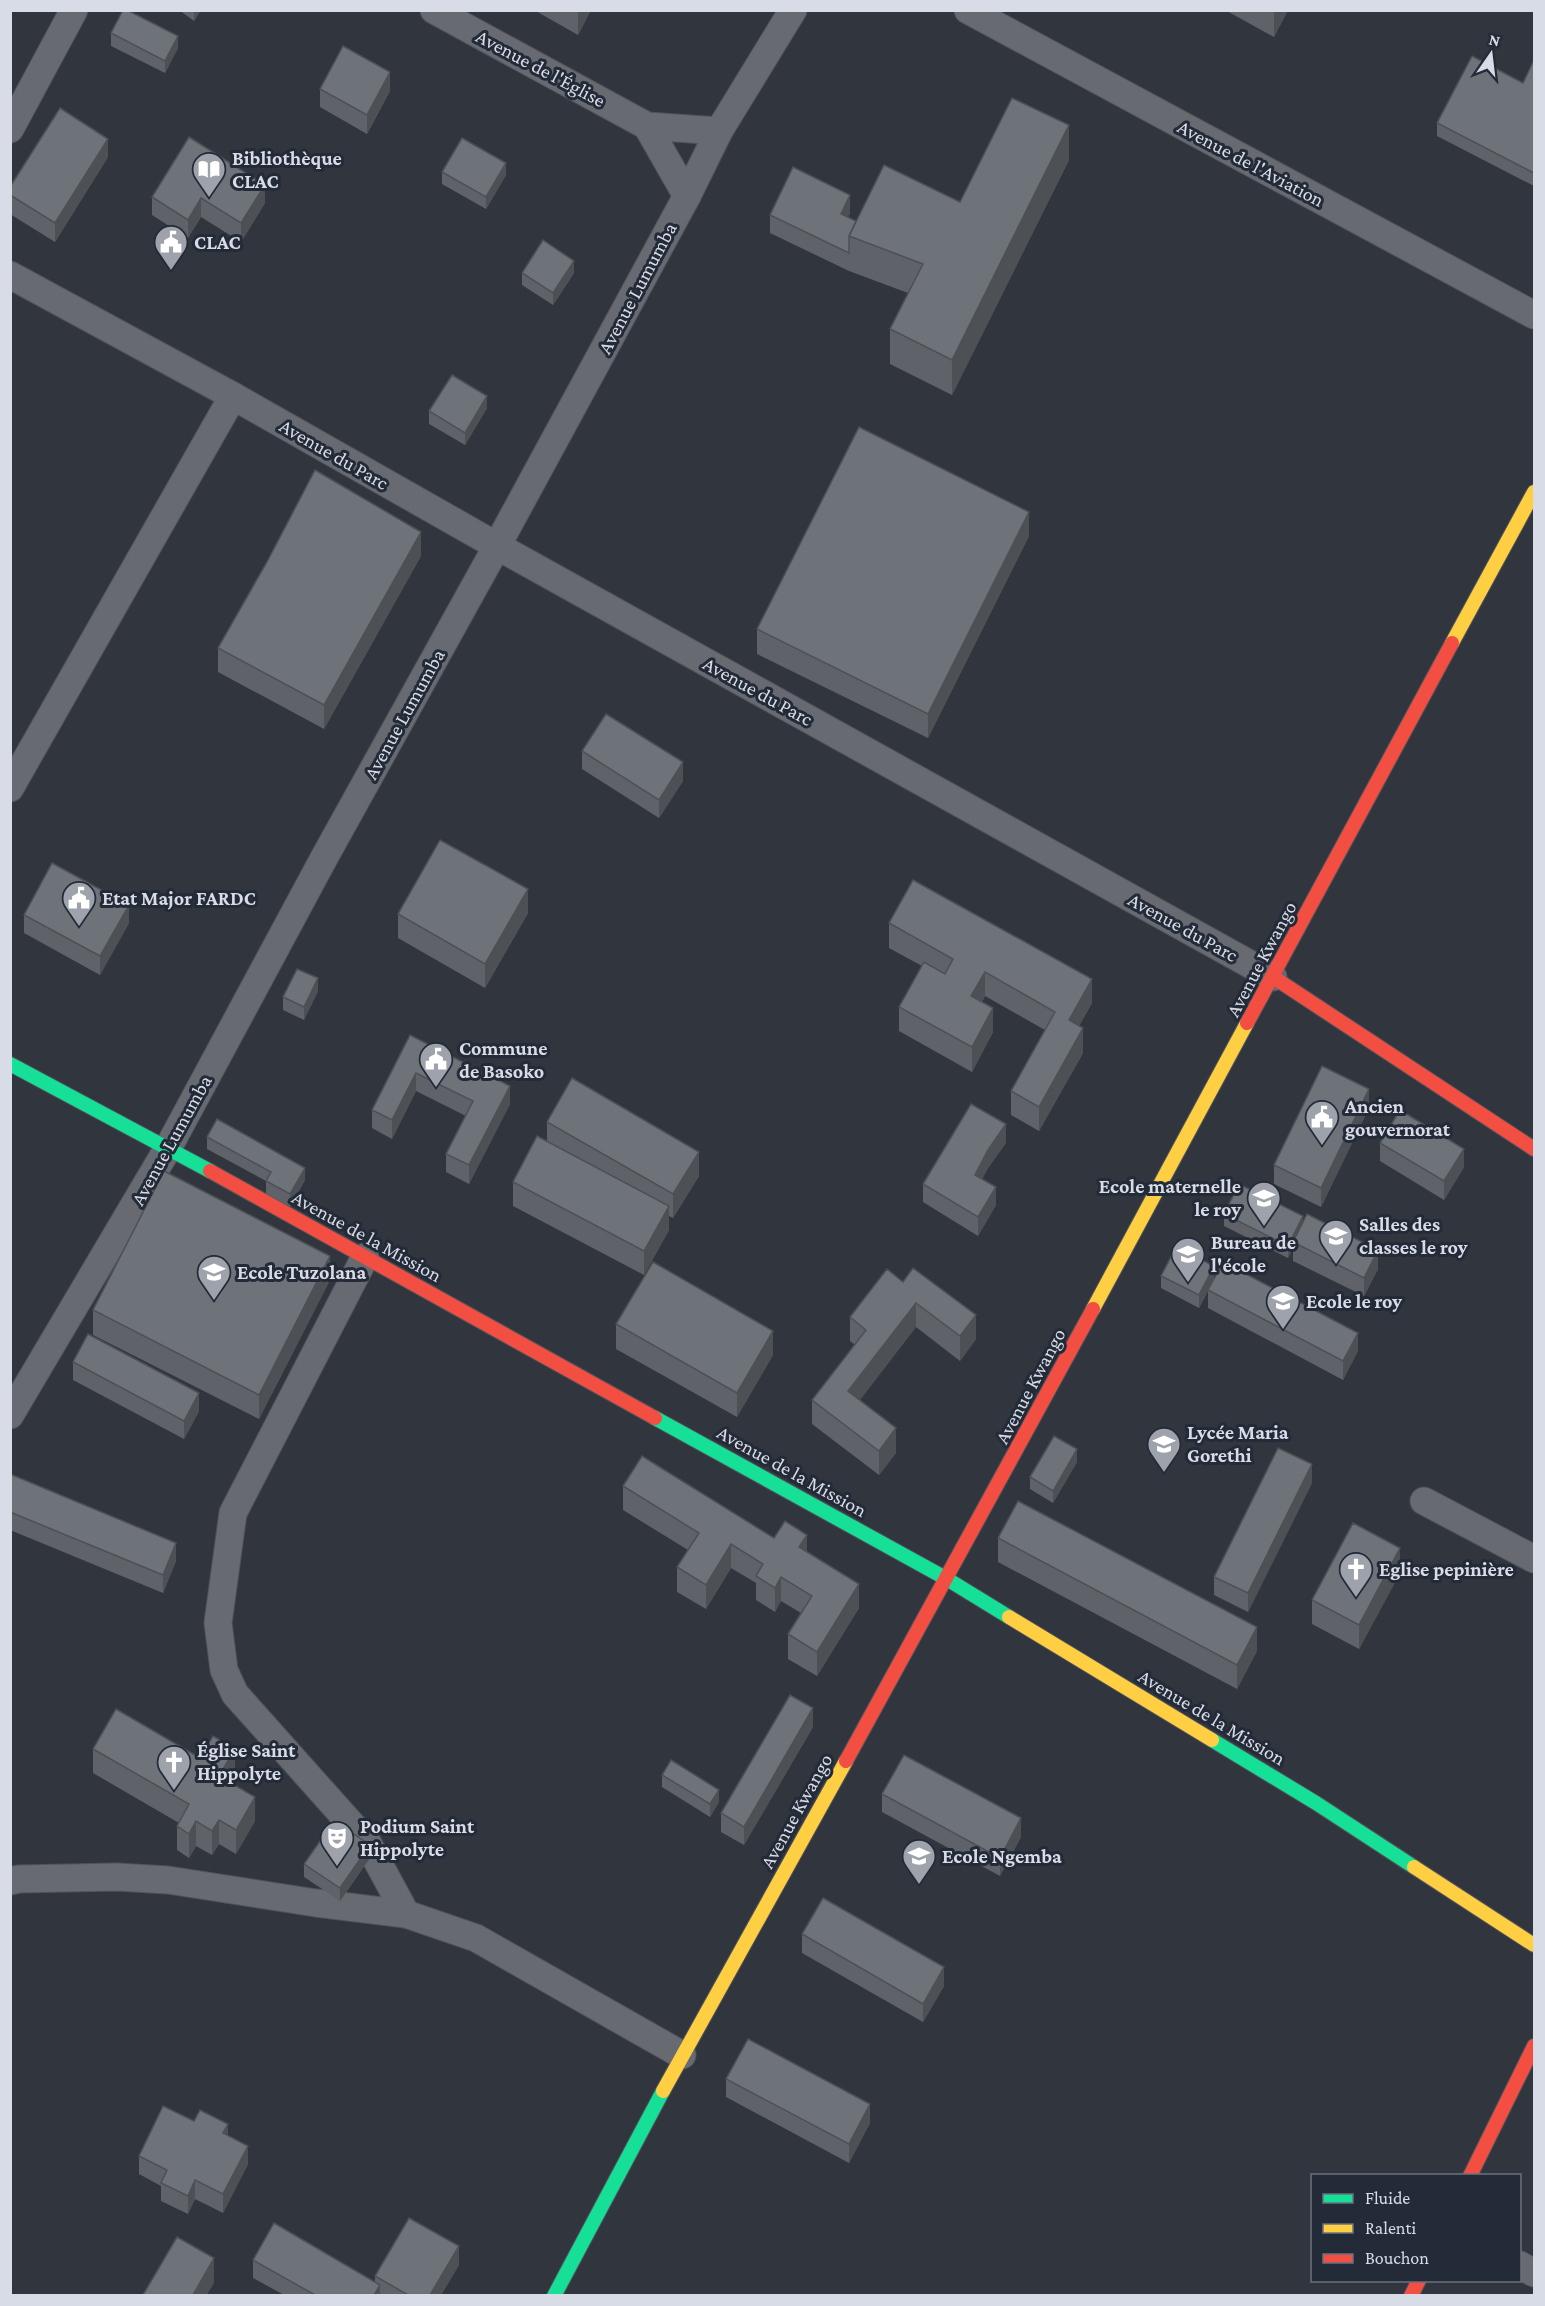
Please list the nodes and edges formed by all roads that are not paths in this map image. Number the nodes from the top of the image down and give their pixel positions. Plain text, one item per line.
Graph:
1 (74, 10) edge
2 (434, 10) edge
3 (793, 10) edge
4 (968, 10) edge
5 (647, 126) junction
6 (10, 129) edge
7 (719, 131) junction
8 (687, 196) junction
9 (10, 275) edge
10 (1534, 315) edge
11 (232, 396) junction
12 (1534, 492) edge
13 (497, 546) junction
14 (10, 788) edge
15 (1273, 977) junction
16 (10, 1064) edge
17 (168, 1148) junction
18 (1534, 1149) edge
19 (365, 1257) junction
20 (10, 1415) edge
21 (1424, 1501) dead end
22 (1534, 1559) edge
23 (947, 1579) junction
24 (10, 1881) edge
25 (406, 1914) junction
26 (1534, 1945) edge
27 (1533, 2051) edge
28 (682, 2055) junction
29 (1471, 2174) edge
30 (554, 2295) edge

1 - 6 street
2 - 5 street, Avenue de l'Église
3 - 7 street, Avenue Lumumba
4 - 10 street, Avenue de l'Aviation
5 - 7 street
5 - 8 street
7 - 8 street, Avenue Lumumba
8 - 13 street, Avenue Lumumba
9 - 11 street, Avenue du Parc
11 - 13 street, Avenue du Parc
11 - 14 street
12 - 15 street, Avenue Kwango
13 - 15 street, Avenue du Parc
13 - 17 street, Avenue Lumumba
15 - 18 street, Avenue du Parc
15 - 23 street, Avenue Kwango
16 - 17 street, Avenue de la Mission
17 - 19 street, Avenue de la Mission
17 - 20 street, Avenue Lumumba
19 - 23 street, Avenue de la Mission
19 - 25 street
21 - 22 street
23 - 26 street, Avenue de la Mission
23 - 28 street, Avenue Kwango
24 - 25 street
25 - 28 street
27 - 29 street
28 - 30 street, Avenue Kwango

